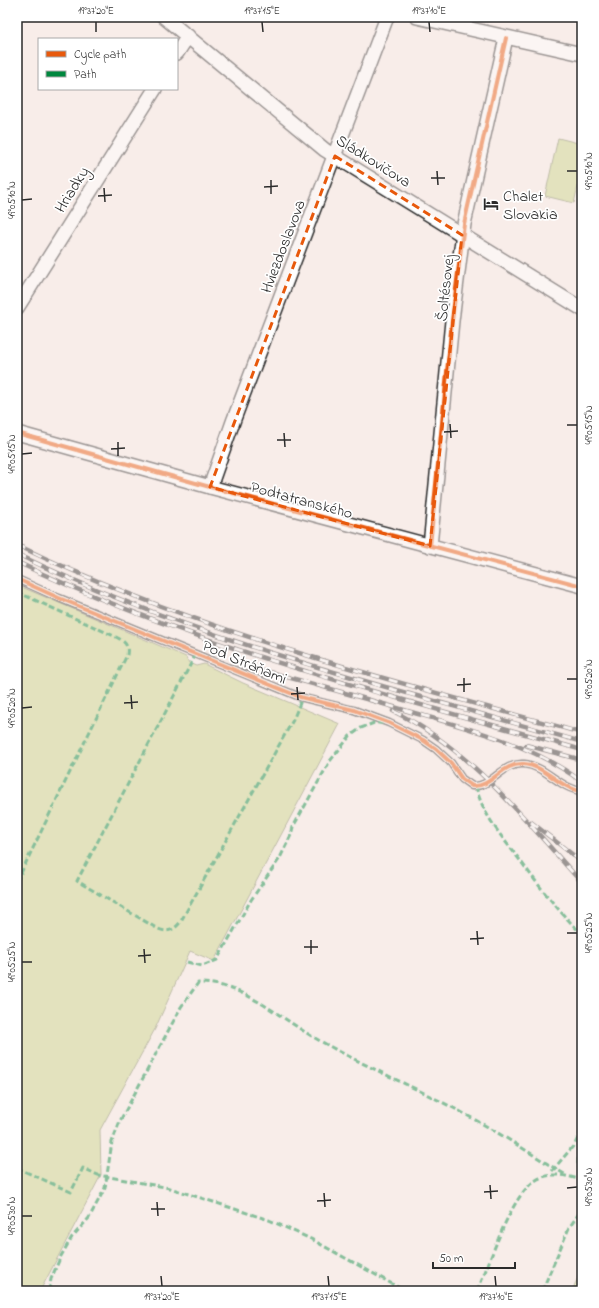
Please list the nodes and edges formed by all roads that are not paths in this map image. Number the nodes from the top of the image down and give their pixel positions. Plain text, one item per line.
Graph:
1 (164, 17) edge
2 (387, 17) edge
3 (417, 17) edge
4 (188, 36) junction
5 (506, 38) junction
6 (178, 51) edge
7 (582, 54) edge
8 (154, 90) edge
9 (335, 156) junction
10 (462, 235) junction
11 (17, 308) edge
12 (582, 309) edge
13 (17, 433) edge
14 (210, 487) junction
15 (430, 546) junction
16 (17, 579) edge
17 (582, 586) edge
18 (582, 791) edge

1 - 4 street, Sládkovičova
2 - 9 street, Hviezdoslavova
3 - 5 street
4 - 6 street
4 - 9 street, Sládkovičova
5 - 7 street
5 - 10 street, Šoltésovej
8 - 11 street, Hriadky
9 - 10 street, Sládkovičova
9 - 14 street, Hviezdoslavova
10 - 12 street, Sládkovičova
10 - 15 street, Šoltésovej
13 - 14 street, Podtatranského
14 - 15 street, Podtatranského
15 - 17 street, Podtatranského
16 - 18 lane, Pod Stráňami

